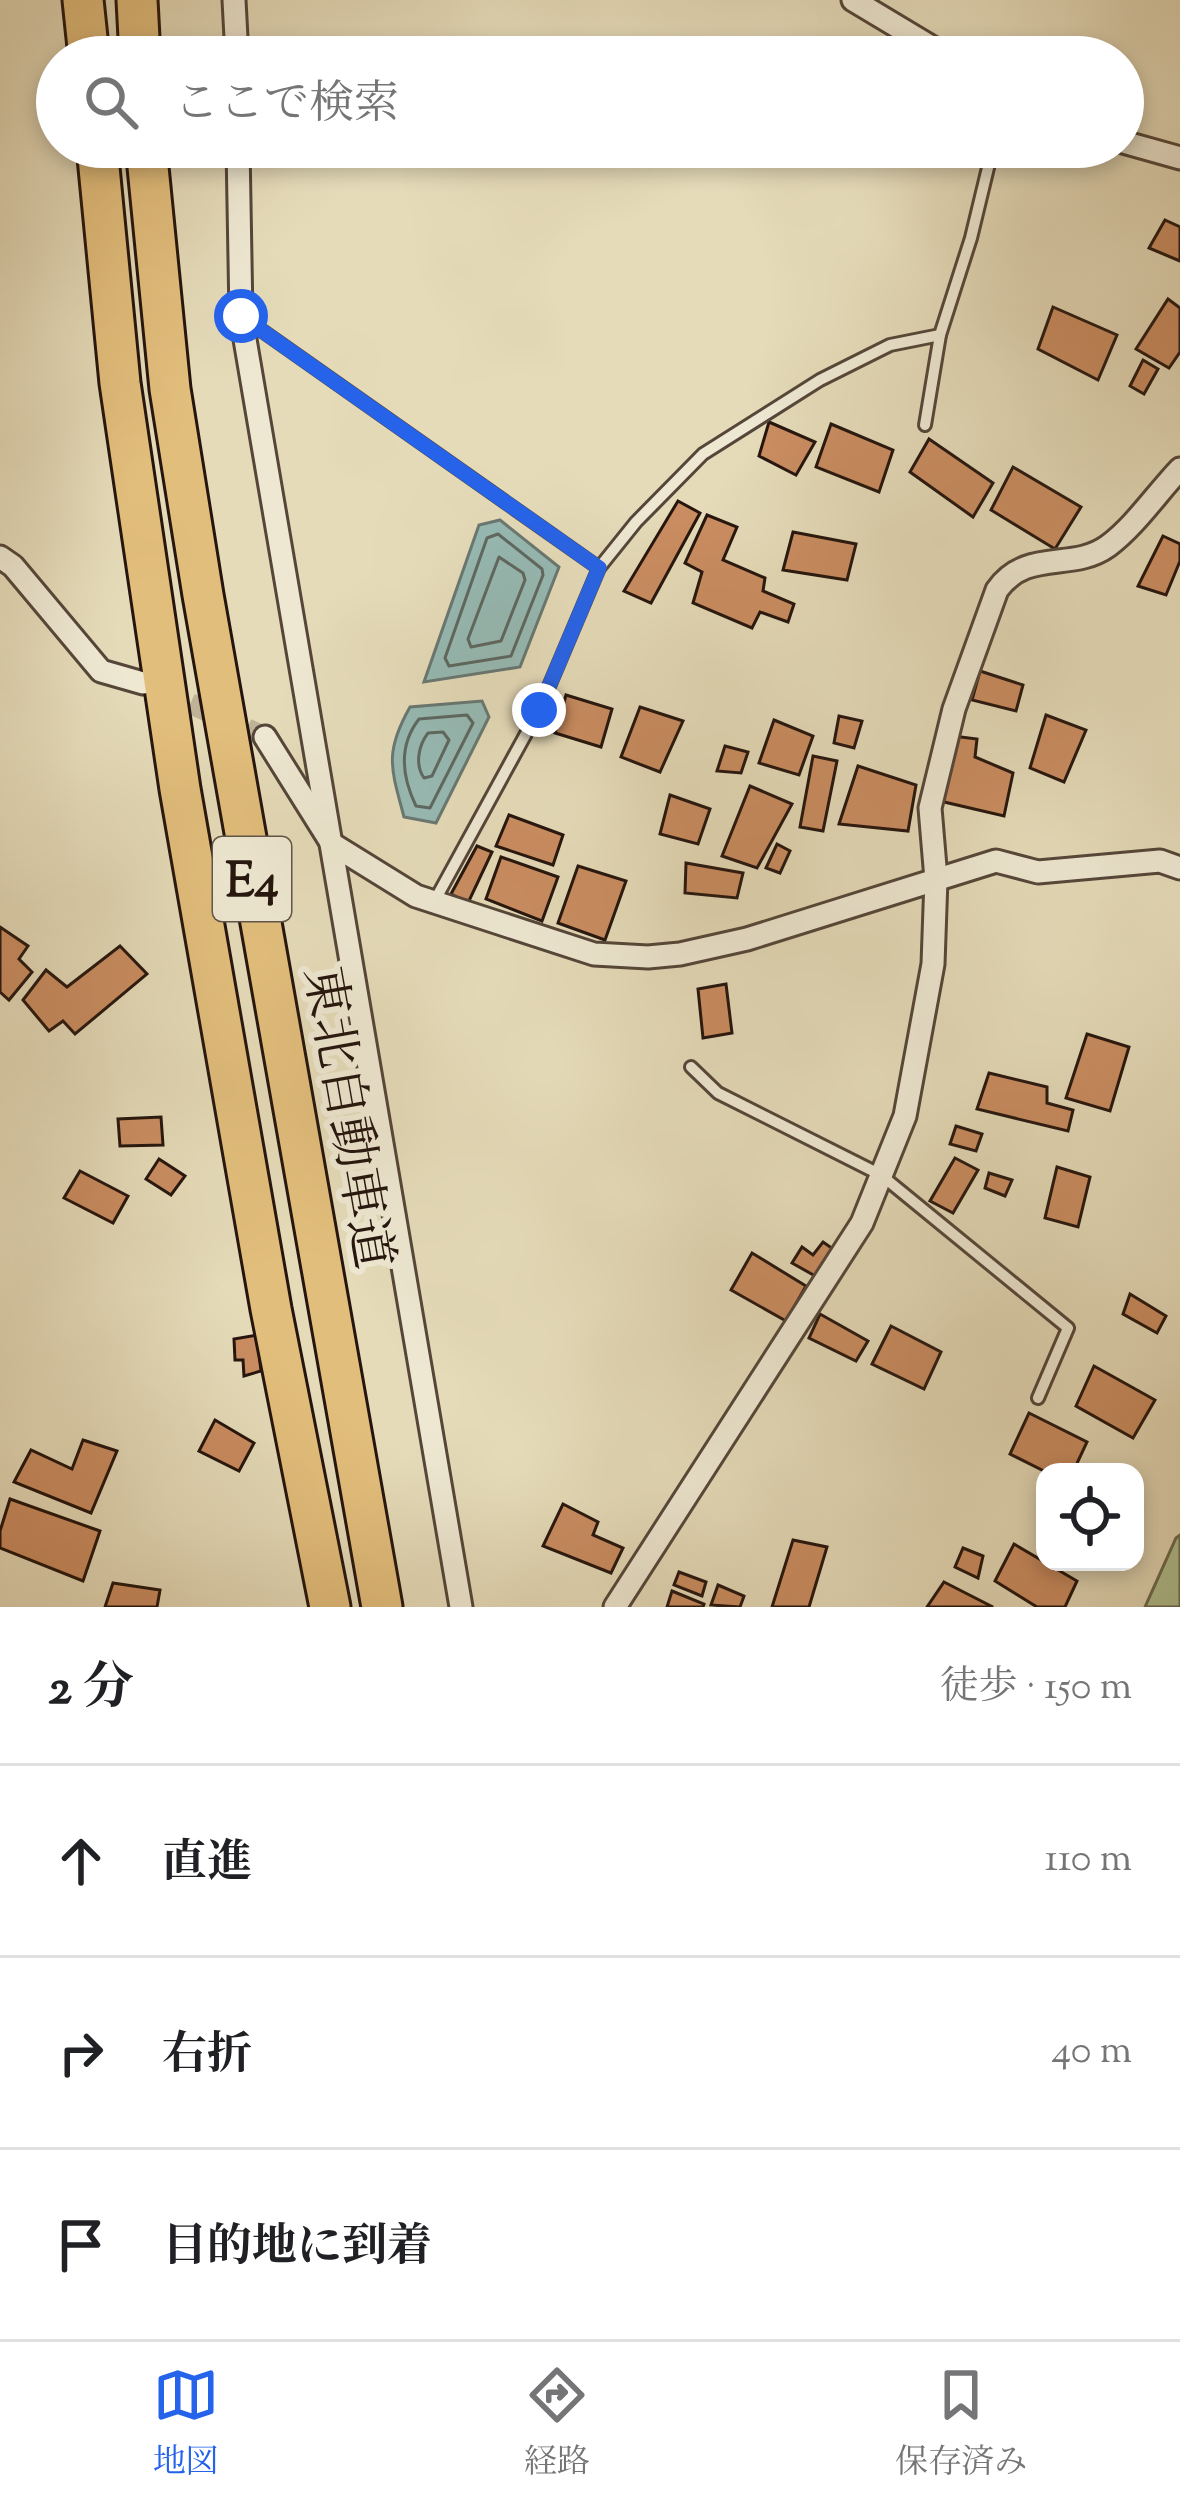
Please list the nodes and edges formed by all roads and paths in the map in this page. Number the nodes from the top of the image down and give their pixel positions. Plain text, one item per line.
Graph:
1 (83, 0) edge
2 (137, 0) edge
3 (234, 0) edge
4 (853, 0) edge
5 (87, 36) edge
6 (139, 36) edge
7 (236, 36) edge
8 (913, 36) edge
9 (1144, 148) edge
10 (1180, 158) edge
11 (99, 168) edge
12 (148, 168) edge
13 (238, 168) edge
14 (987, 168) edge
15 (241, 316) junction
16 (940, 335) junction
17 (925, 424) dead end
18 (1180, 469) edge
19 (0, 557) edge
20 (599, 568) junction
21 (143, 683) tunnel mouth
22 (266, 737) tunnel mouth
23 (332, 844) junction
24 (1180, 868) edge
25 (936, 880) junction
26 (434, 902) junction
27 (691, 1066) dead end
28 (881, 1175) junction
29 (1038, 1398) dead end
30 (330, 1607) edge
31 (382, 1607) edge
32 (461, 1607) edge
33 (615, 1607) edge

1 - 5 highway
2 - 6 highway
3 - 7 street
4 - 8 street
9 - 10 street
11 - 30 highway, E4
12 - 31 highway, 東北自動車道 / E4
13 - 15 street
14 - 16 lane
15 - 20 lane
15 - 23 street
16 - 17 lane
16 - 20 lane
18 - 25 street
19 - 21 street
20 - 26 lane
22 - 23 street
23 - 26 street
23 - 32 street
24 - 25 street
25 - 26 street
25 - 28 street
27 - 28 lane
28 - 29 lane
28 - 33 street

